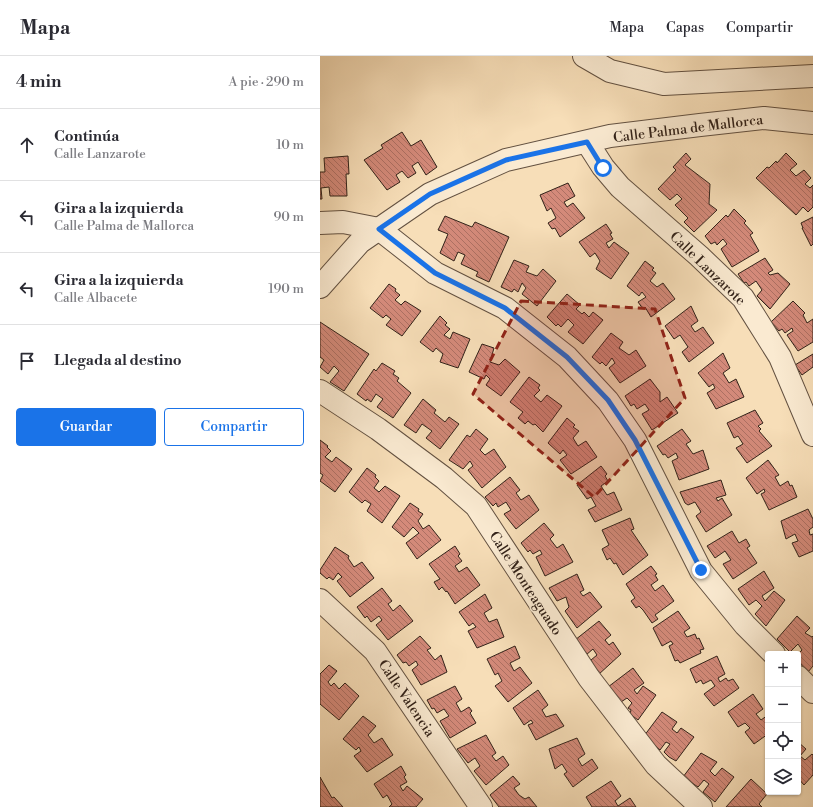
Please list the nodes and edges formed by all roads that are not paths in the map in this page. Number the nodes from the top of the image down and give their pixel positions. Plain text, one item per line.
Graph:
1 (584, 56) edge
2 (813, 76) edge
3 (813, 123) edge
4 (587, 142) junction
5 (320, 223) edge
6 (379, 229) junction
7 (320, 288) edge
8 (320, 391) edge
9 (813, 436) edge
10 (320, 600) edge
11 (771, 651) edge
12 (801, 680) edge
13 (813, 692) edge
14 (481, 807) edge
15 (701, 807) edge

1 - 2 street
3 - 4 street, Calle Palma de Mallorca
4 - 6 street, Calle Palma de Mallorca
4 - 9 street, Calle Lanzarote
5 - 6 street
6 - 7 street, Calle Palma de Mallorca
6 - 11 street
8 - 15 street, Calle Monteaguado
10 - 14 street, Calle Valencia
12 - 13 street

